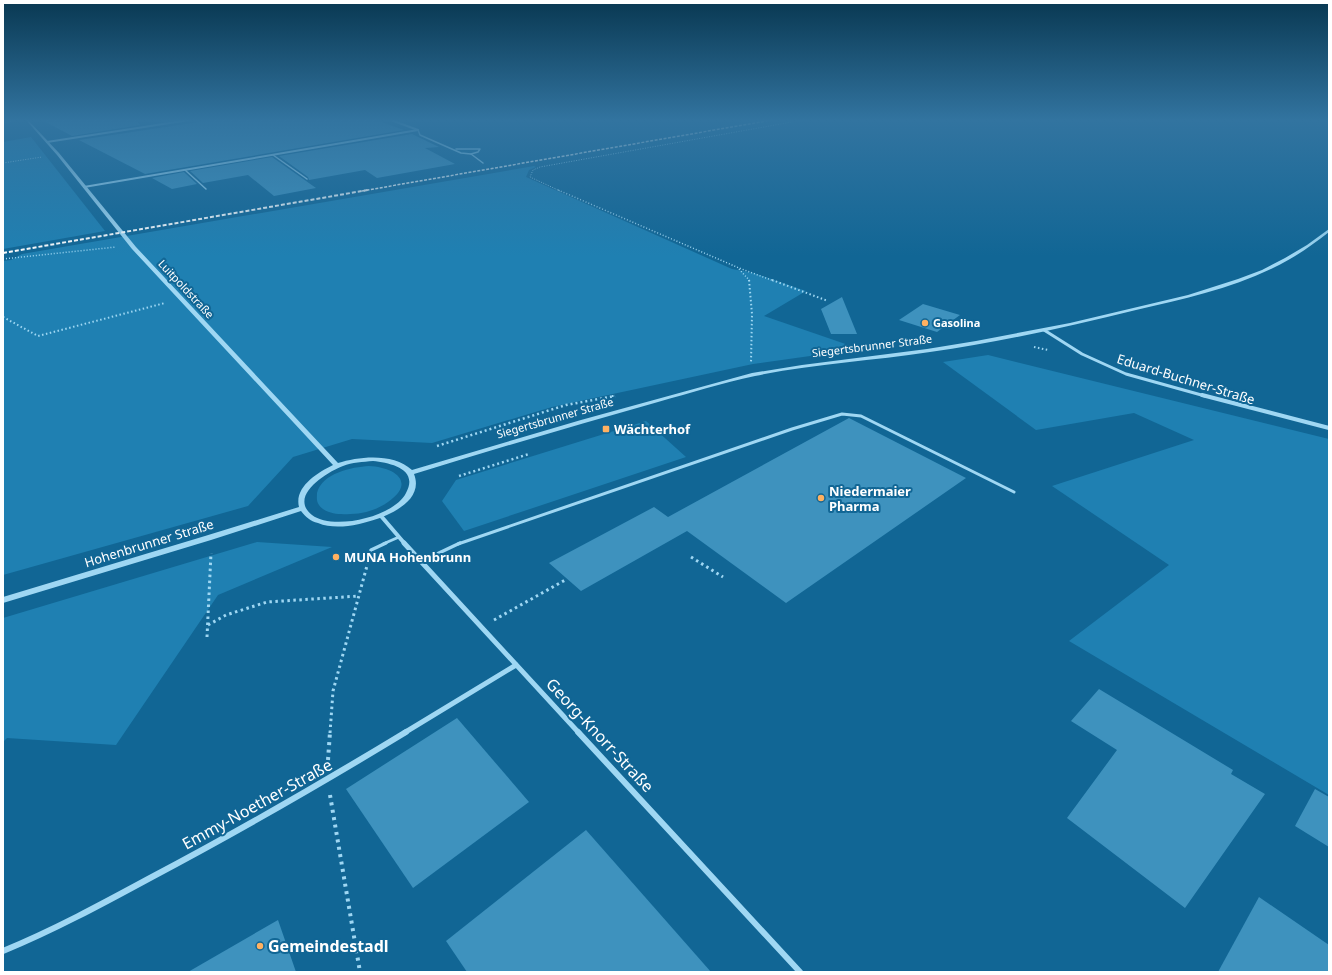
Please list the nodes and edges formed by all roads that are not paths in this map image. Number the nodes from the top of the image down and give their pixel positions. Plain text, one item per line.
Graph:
1 (66, 166) edge
2 (211, 166) edge
3 (288, 166) edge
4 (185, 170) junction
5 (307, 179) dead end
6 (84, 187) junction
7 (206, 189) dead end
8 (1329, 230) edge
9 (1044, 330) junction
10 (1329, 428) edge
11 (337, 466) junction
12 (410, 473) junction
13 (1014, 492) dead end
14 (302, 508) junction
15 (381, 516) junction
16 (398, 537) junction
17 (371, 550) road end
18 (420, 562) junction
19 (3, 600) edge
20 (516, 665) junction
21 (3, 951) edge
22 (800, 972) edge

1 - 6 street, Luitpoldstraße
2 - 4 street
3 - 5 lane
4 - 6 street
4 - 7 lane
6 - 11 street, Luitpoldstraße
8 - 9 street, Siegertsbrunner Straße
9 - 10 street, Eduard-Buchner-Straße
9 - 12 street, Siegertsbrunner Straße
11 - 12 street
11 - 14 street
12 - 15 street
13 - 18 lane
14 - 15 street
14 - 19 street, Hohenbrunner Straße
15 - 16 street, Georg-Knorr-Straße
16 - 17 lane
16 - 18 street, Georg-Knorr-Straße
18 - 20 street, Georg-Knorr-Straße
20 - 21 street, Emmy-Noether-Straße
20 - 22 street, Georg-Knorr-Straße

